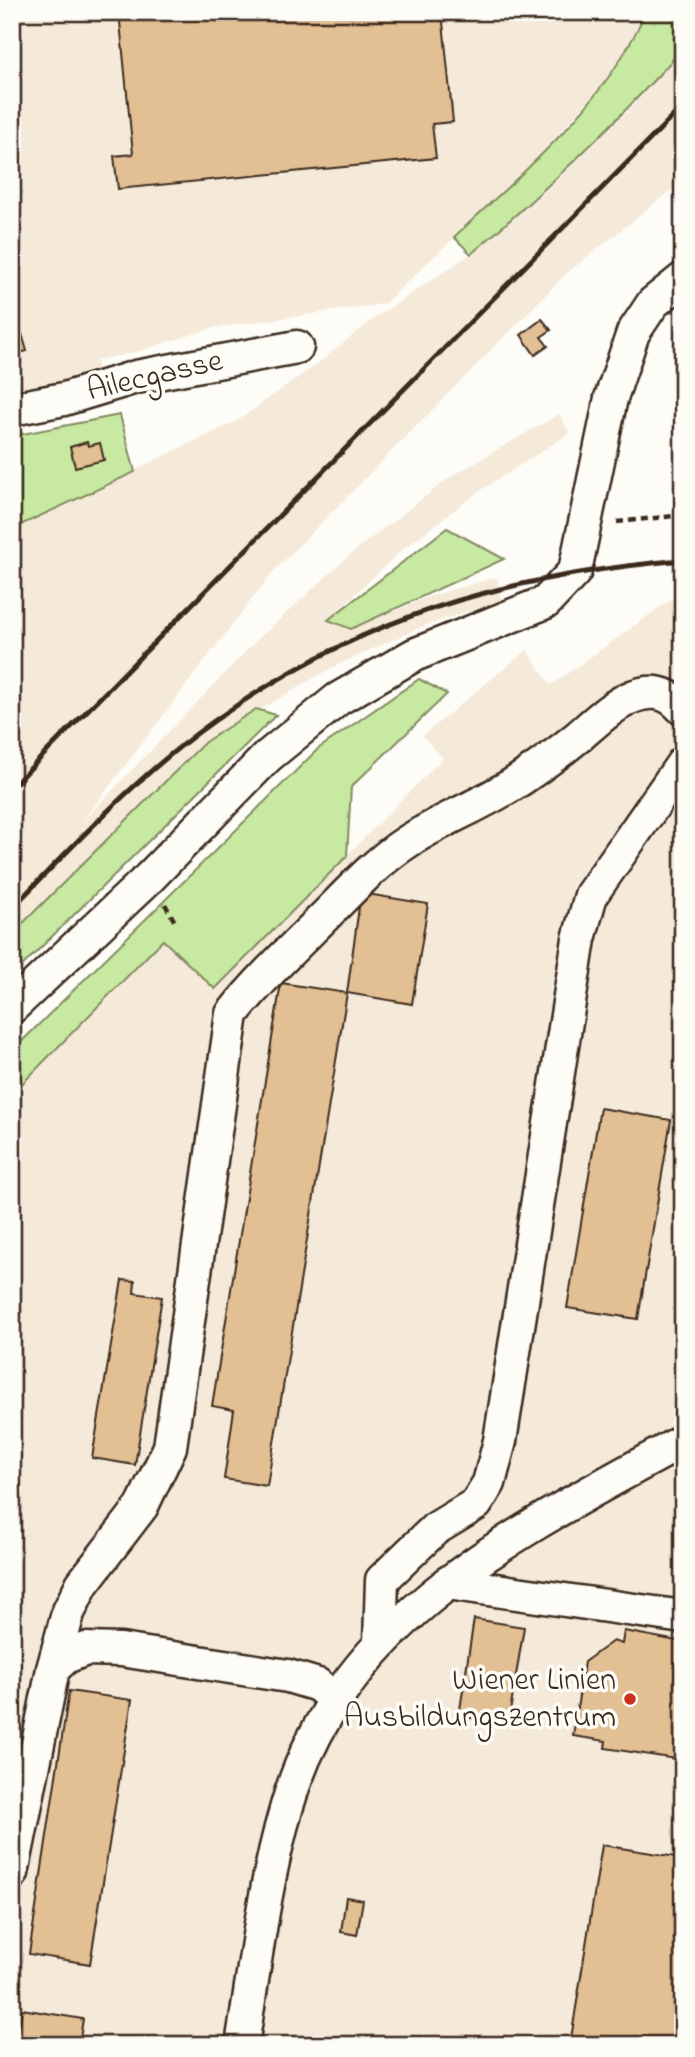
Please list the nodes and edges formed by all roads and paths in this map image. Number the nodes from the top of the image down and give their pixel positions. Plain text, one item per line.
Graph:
1 (683, 279) edge
2 (297, 347) dead end
3 (12, 409) edge
4 (683, 515) edge
5 (585, 526) junction
6 (683, 709) edge
7 (683, 763) edge
8 (12, 1007) edge
9 (683, 1441) edge
10 (447, 1583) junction
11 (683, 1617) edge
12 (380, 1642) junction
13 (53, 1669) junction
14 (334, 1699) junction
15 (12, 1873) edge
16 (242, 2045) edge

1 - 5 street
2 - 3 street, Ailecgasse
4 - 5 path
5 - 8 street
6 - 13 street
7 - 12 street
9 - 10 street
10 - 11 street
10 - 12 street
12 - 14 street
13 - 14 street
13 - 15 street
14 - 16 street

